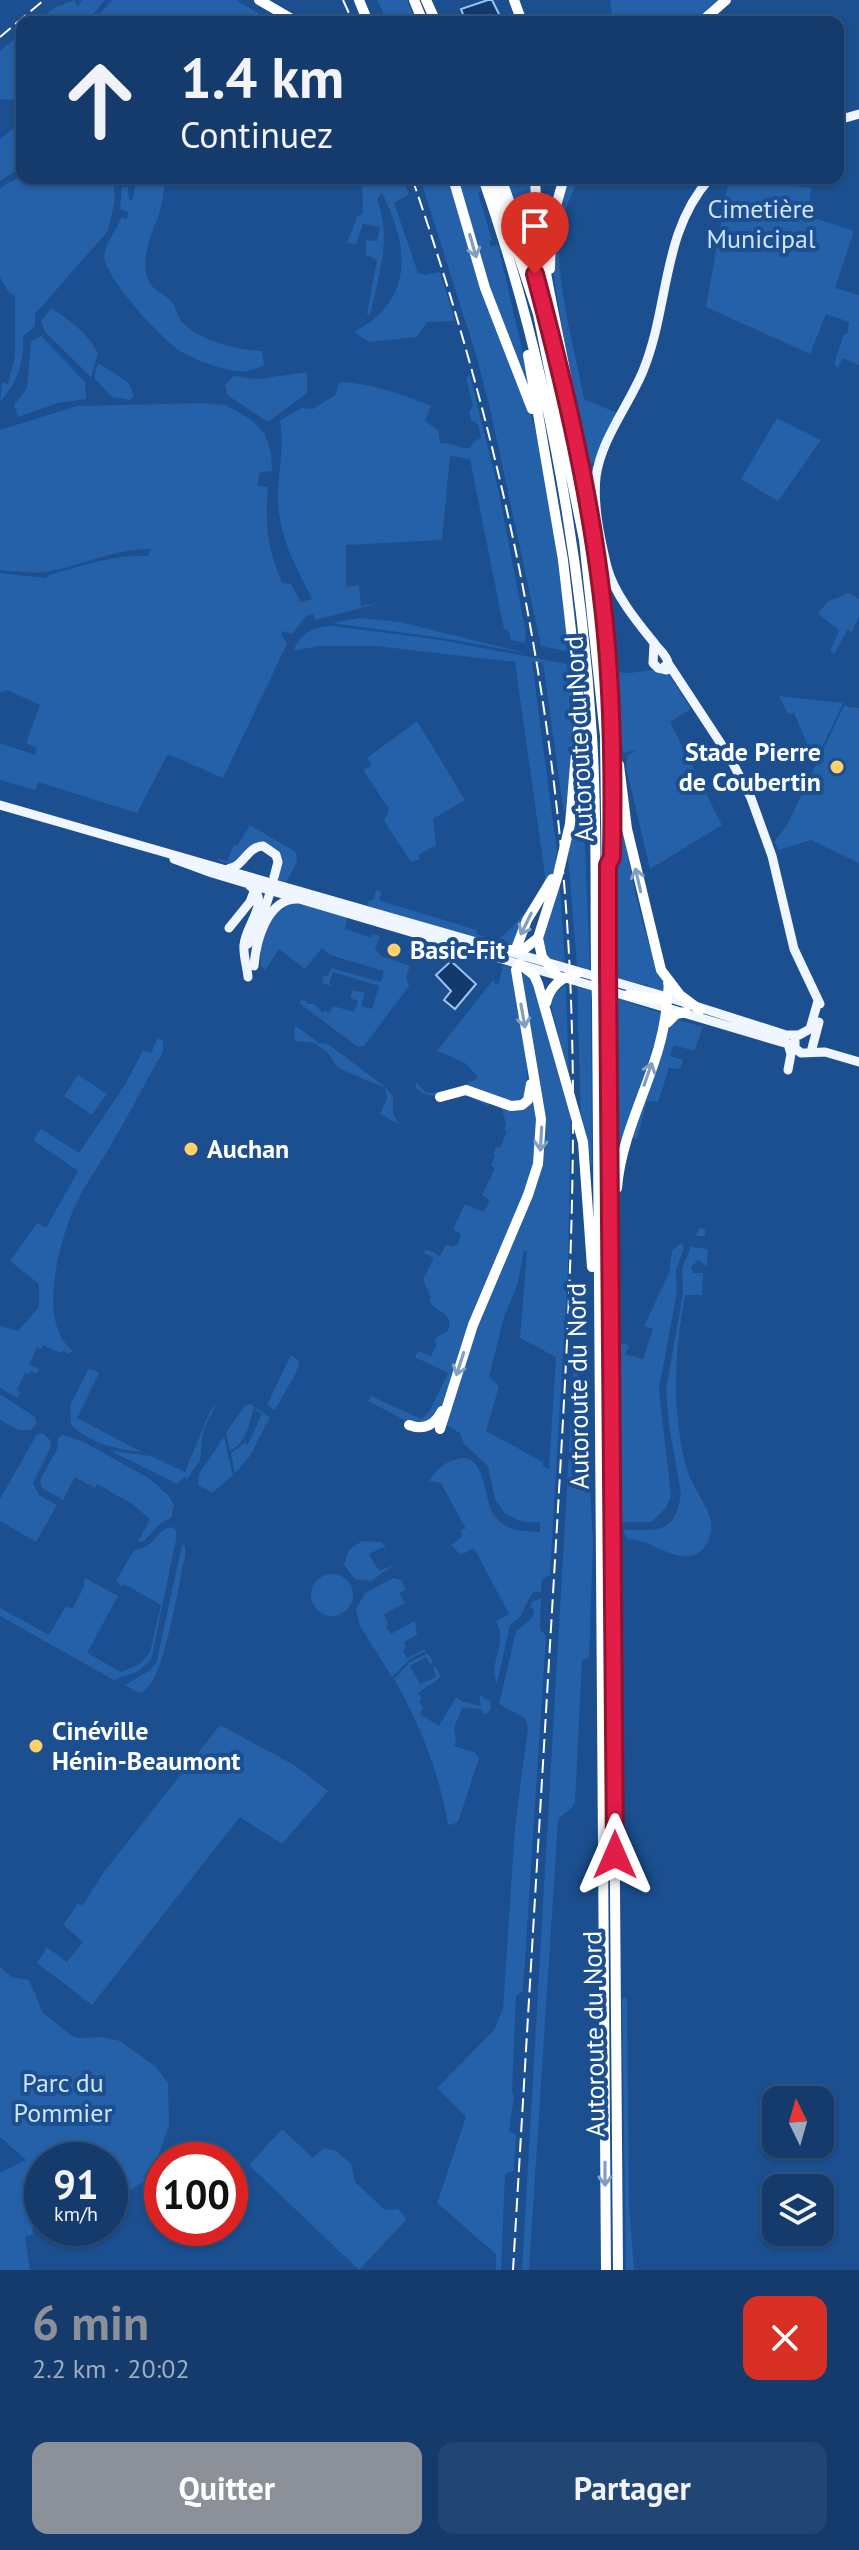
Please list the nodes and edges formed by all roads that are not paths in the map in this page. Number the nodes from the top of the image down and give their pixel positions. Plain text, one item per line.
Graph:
1 (259, 0) edge
2 (726, 0) edge
3 (287, 16) edge
4 (709, 16) edge
5 (455, 184) edge
6 (485, 184) edge
7 (495, 184) edge
8 (503, 184) edge
9 (535, 184) edge
10 (562, 184) edge
11 (705, 184) edge
12 (513, 275) junction
13 (558, 334) junction
14 (576, 446) junction
15 (546, 461) junction
16 (579, 647) junction
17 (602, 651) junction
18 (582, 674) junction
19 (604, 677) junction
20 (578, 692) junction
21 (0, 808) edge
22 (595, 811) junction
23 (563, 855) junction
24 (246, 856) junction
25 (190, 862) junction
26 (225, 869) junction
27 (274, 877) dead end
28 (253, 884) junction
29 (269, 896) dead end
30 (299, 899) junction
31 (229, 928) dead end
32 (538, 938) junction
33 (517, 946) dead end
34 (499, 950) junction
35 (547, 964) junction
36 (518, 967) junction
37 (602, 967) junction
38 (251, 970) junction
39 (578, 973) junction
40 (560, 976) junction
41 (668, 982) junction
42 (628, 995) joint
43 (818, 1001) junction
44 (602, 1002) junction
45 (667, 1002) junction
46 (546, 1009) junction
47 (700, 1010) junction
48 (686, 1012) junction
49 (666, 1025) junction
50 (796, 1039) junction
51 (814, 1045) junction
52 (859, 1059) edge
53 (531, 1062) junction
54 (788, 1070) dead end
55 (440, 1097) dead end
56 (612, 1233) junction
57 (598, 1309) junction
58 (451, 1392) junction
59 (409, 1425) dead end
60 (440, 1429) dead end
61 (606, 2270) edge
62 (618, 2270) edge

1 - 3 highway
2 - 4 highway
5 -> 15 highway
6 - 12 highway, Autoroute du Nord
7 - 17 highway, Autoroute du Nord
8 - 14 highway
9 - 13 highway
10 - 13 highway
11 - 43 main road
12 - 15 highway
12 - 16 highway, Autoroute du Nord
13 - 14 highway
14 - 17 highway
15 - 16 highway
16 - 18 highway
17 - 19 highway
18 - 20 highway
18 - 22 highway, Autoroute du Nord
19 - 37 highway, Autoroute du Nord
41 -> 19 highway
20 - 22 highway
20 - 23 highway
21 - 25 main road
22 - 37 highway, Autoroute du Nord
23 - 32 highway
23 -> 33 highway
24 - 26 main road
24 - 27 main road
24 - 28 main road
25 - 26 main road
25 - 28 main road
26 - 28 main road
28 - 30 main road
28 - 31 main road
28 - 34 main road
28 - 38 main road
29 - 38 main road
30 - 36 main road
30 - 38 main road
32 - 34 highway
32 - 35 highway
34 - 35 main road
35 - 39 main road
35 - 40 highway
36 - 40 main road
36 - 46 highway
36 -> 53 highway
37 - 44 highway, Autoroute du Nord, bridge
39 - 40 highway
39 - 45 main road
40 - 42 main road
40 - 46 highway
41 - 45 highway
41 - 47 highway
42 - 45 highway
43 - 50 main road
43 - 51 main road
44 - 56 highway, Autoroute du Nord
44 - 57 highway, Autoroute du Nord
45 - 47 main road
45 - 48 main road
45 - 49 highway
46 - 57 highway
47 - 50 main road
48 - 49 highway
48 - 50 main road
56 -> 49 highway
50 - 51 main road
50 - 51 main road
50 - 54 main road
51 - 52 main road
53 - 55 highway
53 -> 58 highway
56 - 62 highway, Autoroute du Nord
57 -> 61 highway, Autoroute du Nord
58 - 59 highway
58 - 60 highway

